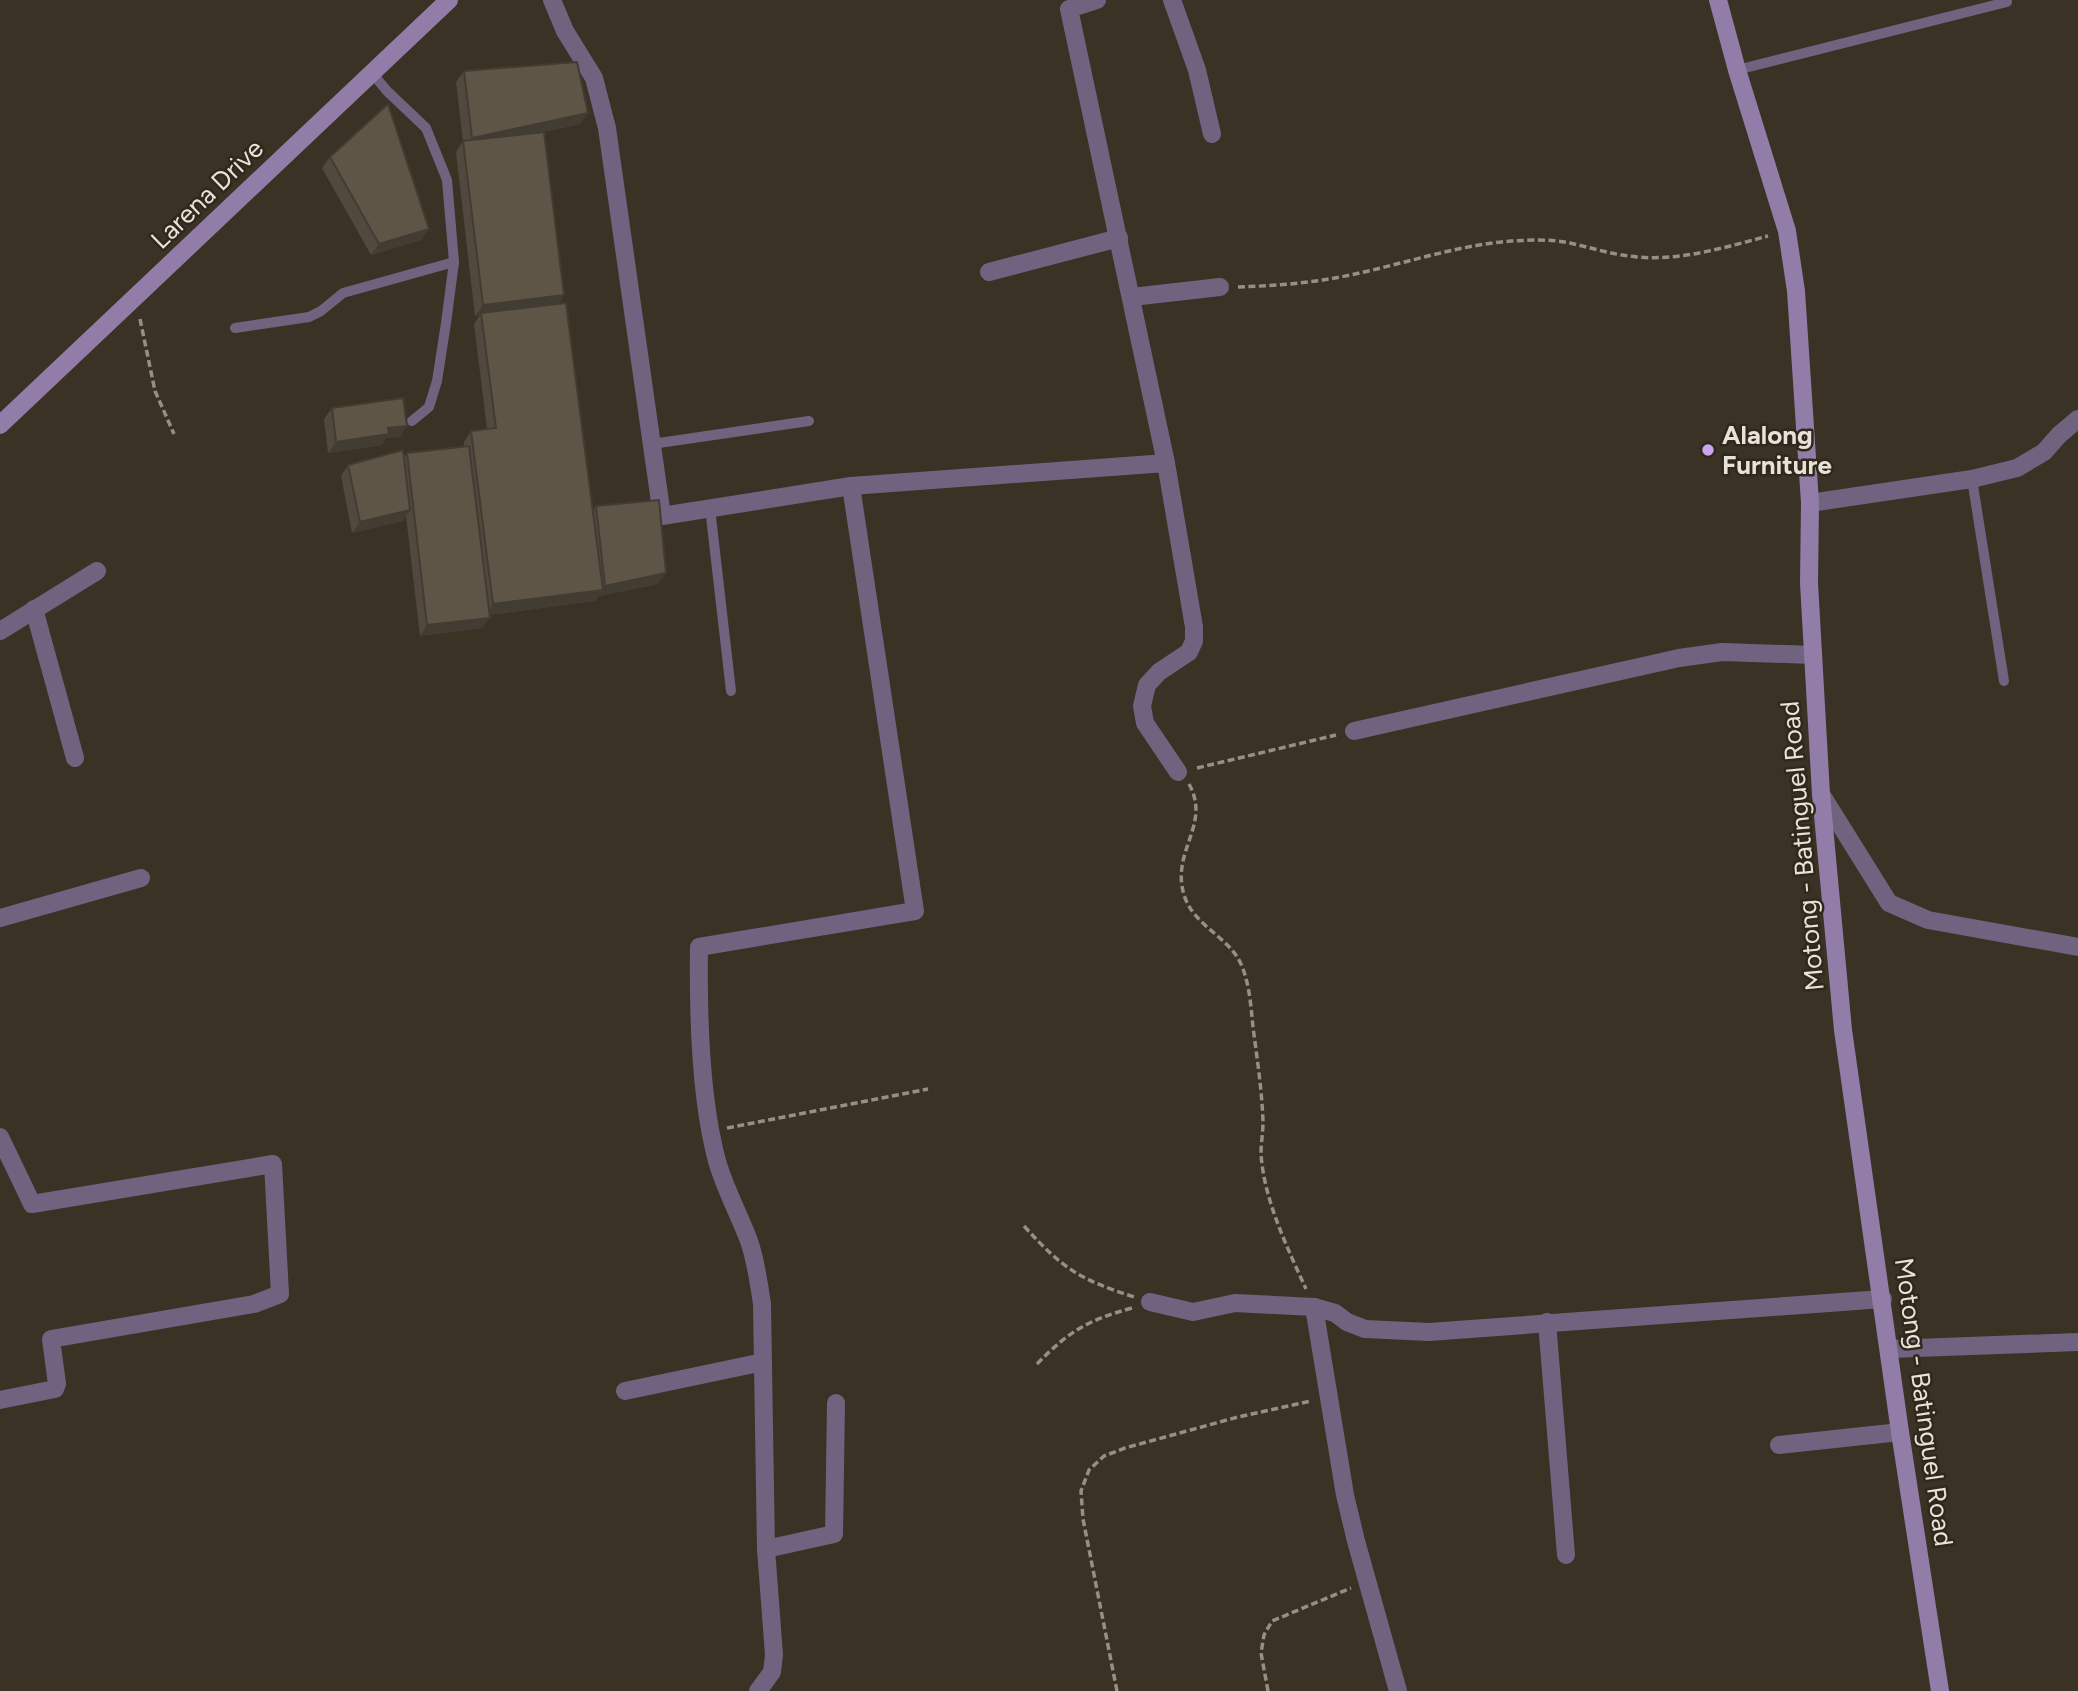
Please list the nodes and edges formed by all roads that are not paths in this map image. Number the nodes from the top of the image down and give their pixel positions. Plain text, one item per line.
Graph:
1 (449, 0) edge
2 (552, 0) edge
3 (1097, 0) edge
4 (1172, 0) edge
5 (1718, 0) edge
6 (2007, 2) dead end
7 (1737, 70) junction
8 (372, 73) junction
9 (1212, 134) dead end
10 (1119, 238) junction
11 (454, 262) junction
12 (989, 272) dead end
13 (1220, 287) road end
14 (1132, 297) junction
15 (235, 328) dead end
16 (2078, 419) edge
17 (412, 421) dead end
18 (809, 421) dead end
19 (0, 425) edge
20 (652, 444) junction
21 (1166, 463) junction
22 (1972, 479) junction
23 (850, 486) junction
24 (1810, 503) junction
25 (710, 508) junction
26 (97, 571) dead end
27 (33, 609) junction
28 (0, 631) edge
29 (1813, 655) junction
30 (2004, 681) dead end
31 (731, 691) dead end
32 (1354, 731) road end
33 (75, 758) dead end
34 (1178, 772) road end
35 (1821, 794) junction
36 (141, 878) dead end
37 (0, 918) edge
38 (2078, 947) edge
39 (0, 1137) edge
40 (1882, 1299) junction
41 (1150, 1302) road end
42 (1314, 1307) junction
43 (1548, 1322) junction
44 (2078, 1342) edge
45 (1889, 1349) junction
46 (763, 1362) junction
47 (625, 1391) dead end
48 (0, 1400) edge
49 (836, 1403) dead end
50 (1900, 1432) junction
51 (1779, 1445) dead end
52 (766, 1549) junction
53 (1566, 1555) dead end
54 (758, 1691) edge
55 (1398, 1691) edge
56 (1940, 1691) edge

1 - 8 street, Larena Drive
2 - 20 street
3 - 10 street
4 - 9 street
5 - 7 street, Motong - Batinguel Road
6 - 7 lane
7 - 24 street, Motong - Batinguel Road
8 - 11 lane
8 - 19 street, Larena Drive
10 - 12 street
10 - 14 street
11 - 15 lane
11 - 17 lane
13 - 14 street
14 - 21 street
16 - 22 street
18 - 20 lane
20 - 25 street
21 - 23 street
21 - 34 street
22 - 24 street
22 - 30 lane
23 - 25 street
23 - 46 street
24 - 29 street, Motong - Batinguel Road
25 - 31 lane
26 - 27 street
27 - 28 street
27 - 33 street
29 - 32 street
29 - 35 street, Motong - Batinguel Road
35 - 38 street
35 - 40 street, Motong - Batinguel Road
36 - 37 street
39 - 48 street
40 - 43 street
40 - 45 street, Motong - Batinguel Road
41 - 42 street
42 - 43 street
42 - 55 street
43 - 53 street
44 - 45 street
45 - 50 street, Motong - Batinguel Road
46 - 47 street
46 - 52 street
49 - 52 street
50 - 51 street
50 - 56 street, Motong - Batinguel Road
52 - 54 street

